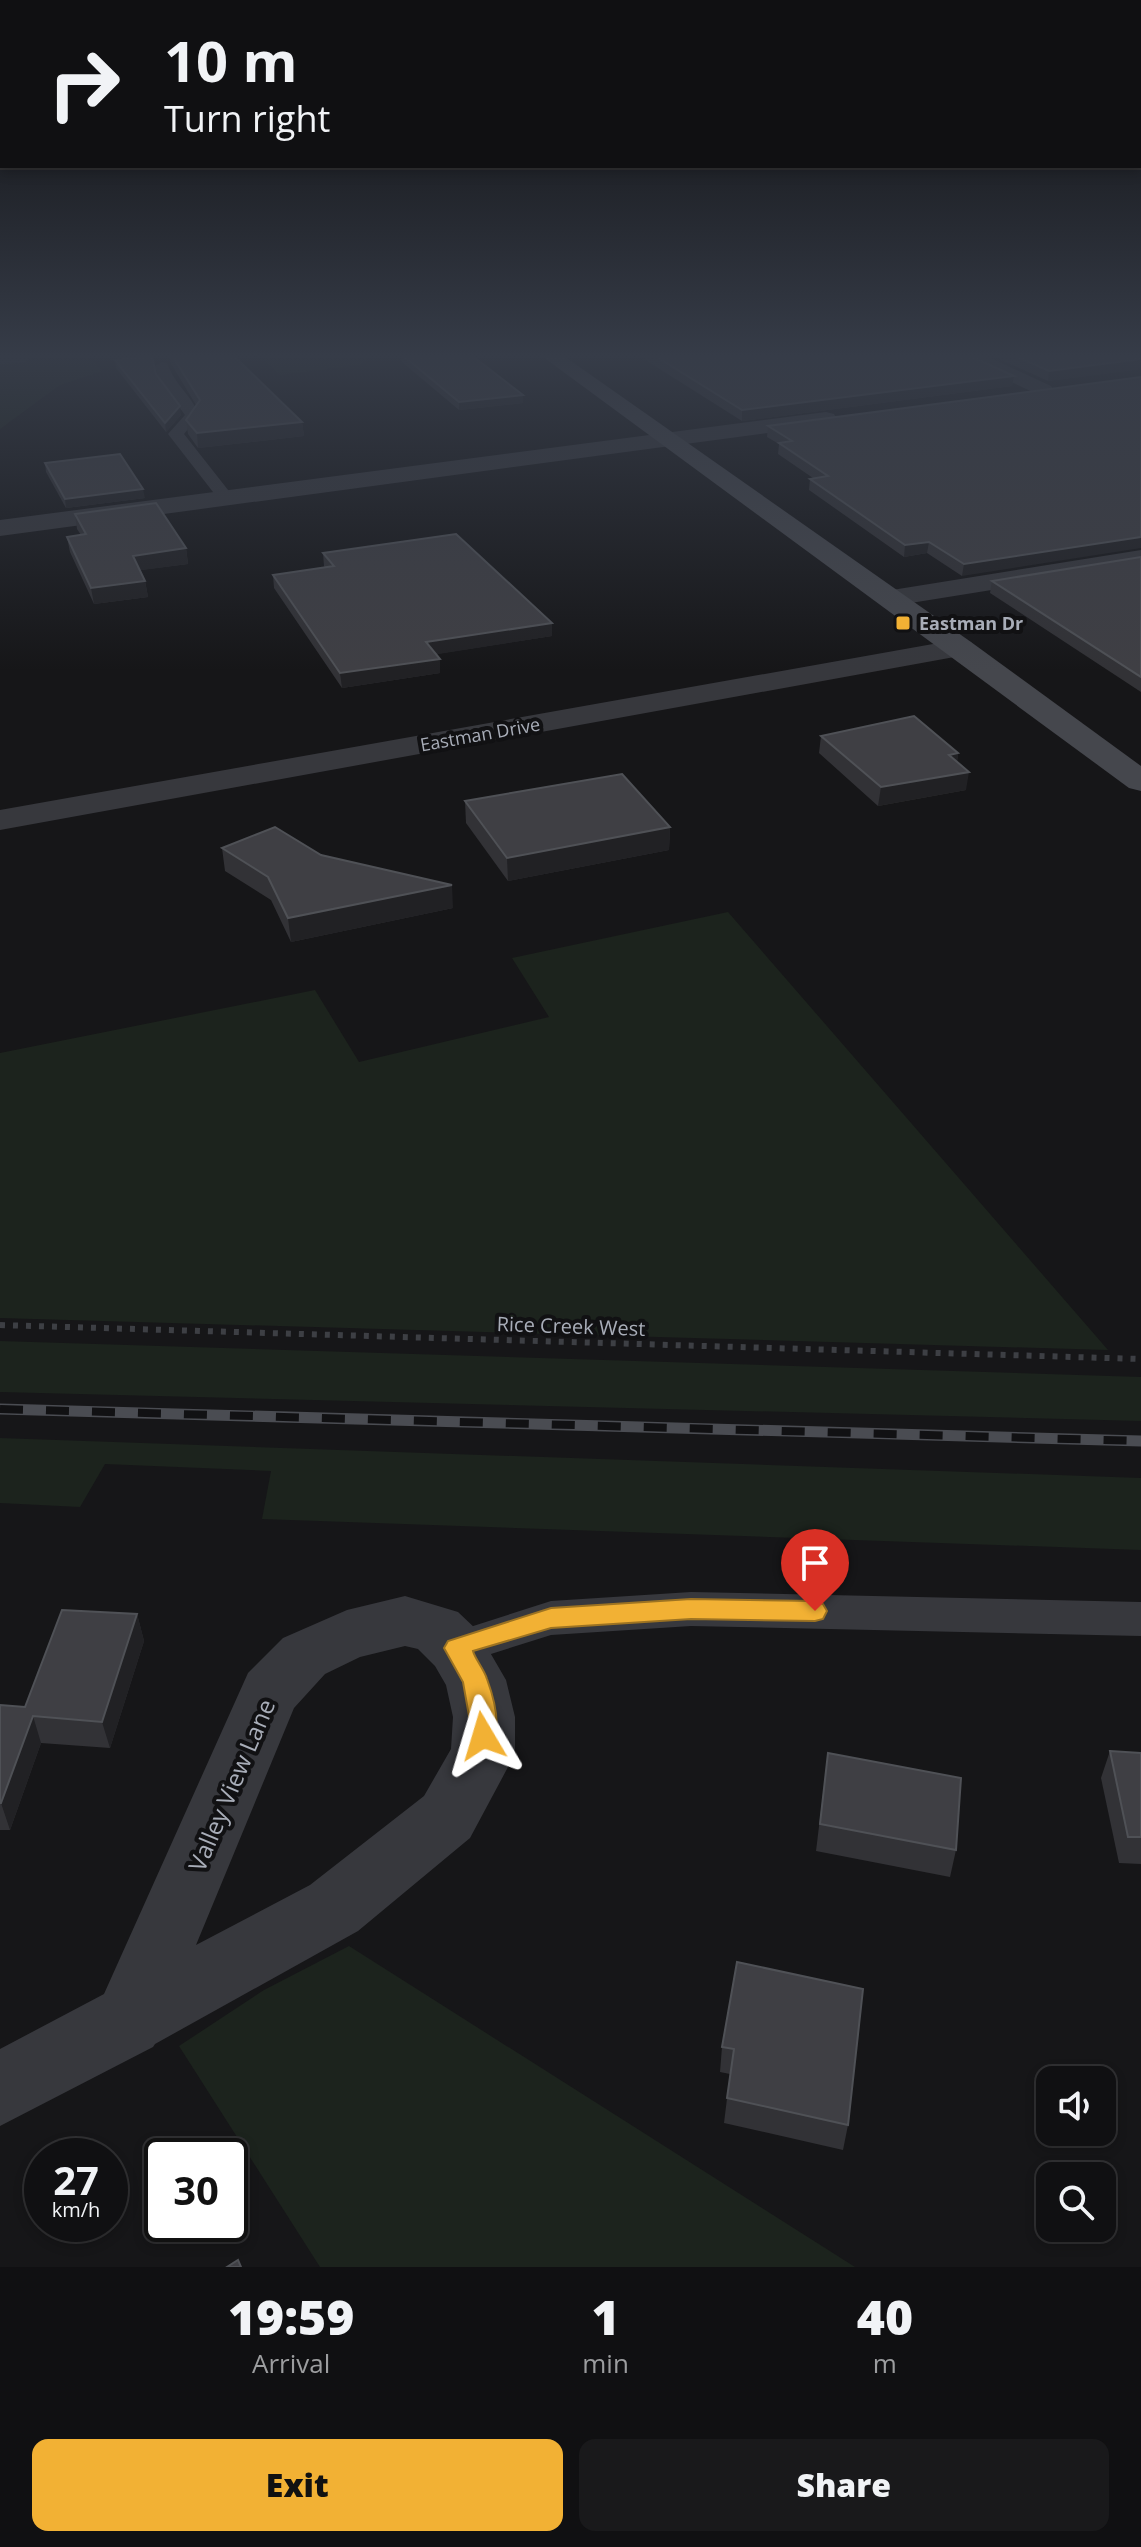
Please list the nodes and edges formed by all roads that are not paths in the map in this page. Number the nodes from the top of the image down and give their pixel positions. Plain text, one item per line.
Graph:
1 (196, 460) edge
2 (514, 460) edge
3 (699, 460) edge
4 (226, 498) junction
5 (0, 528) edge
6 (1141, 558) edge
7 (892, 598) junction
8 (961, 648) junction
9 (1141, 781) edge
10 (0, 820) edge
11 (1141, 1619) edge
12 (456, 1648) junction
13 (128, 2022) junction
14 (0, 2089) edge

1 - 4 lane
2 - 4 street
3 - 7 main road
4 - 5 street
6 - 7 street
7 - 8 main road
8 - 9 main road
8 - 10 street, Eastman Drive
11 - 12 lane
12 - 13 street, Valley View Lane
12 - 13 street, Valley View Lane
13 - 14 street, Valley View Lane

